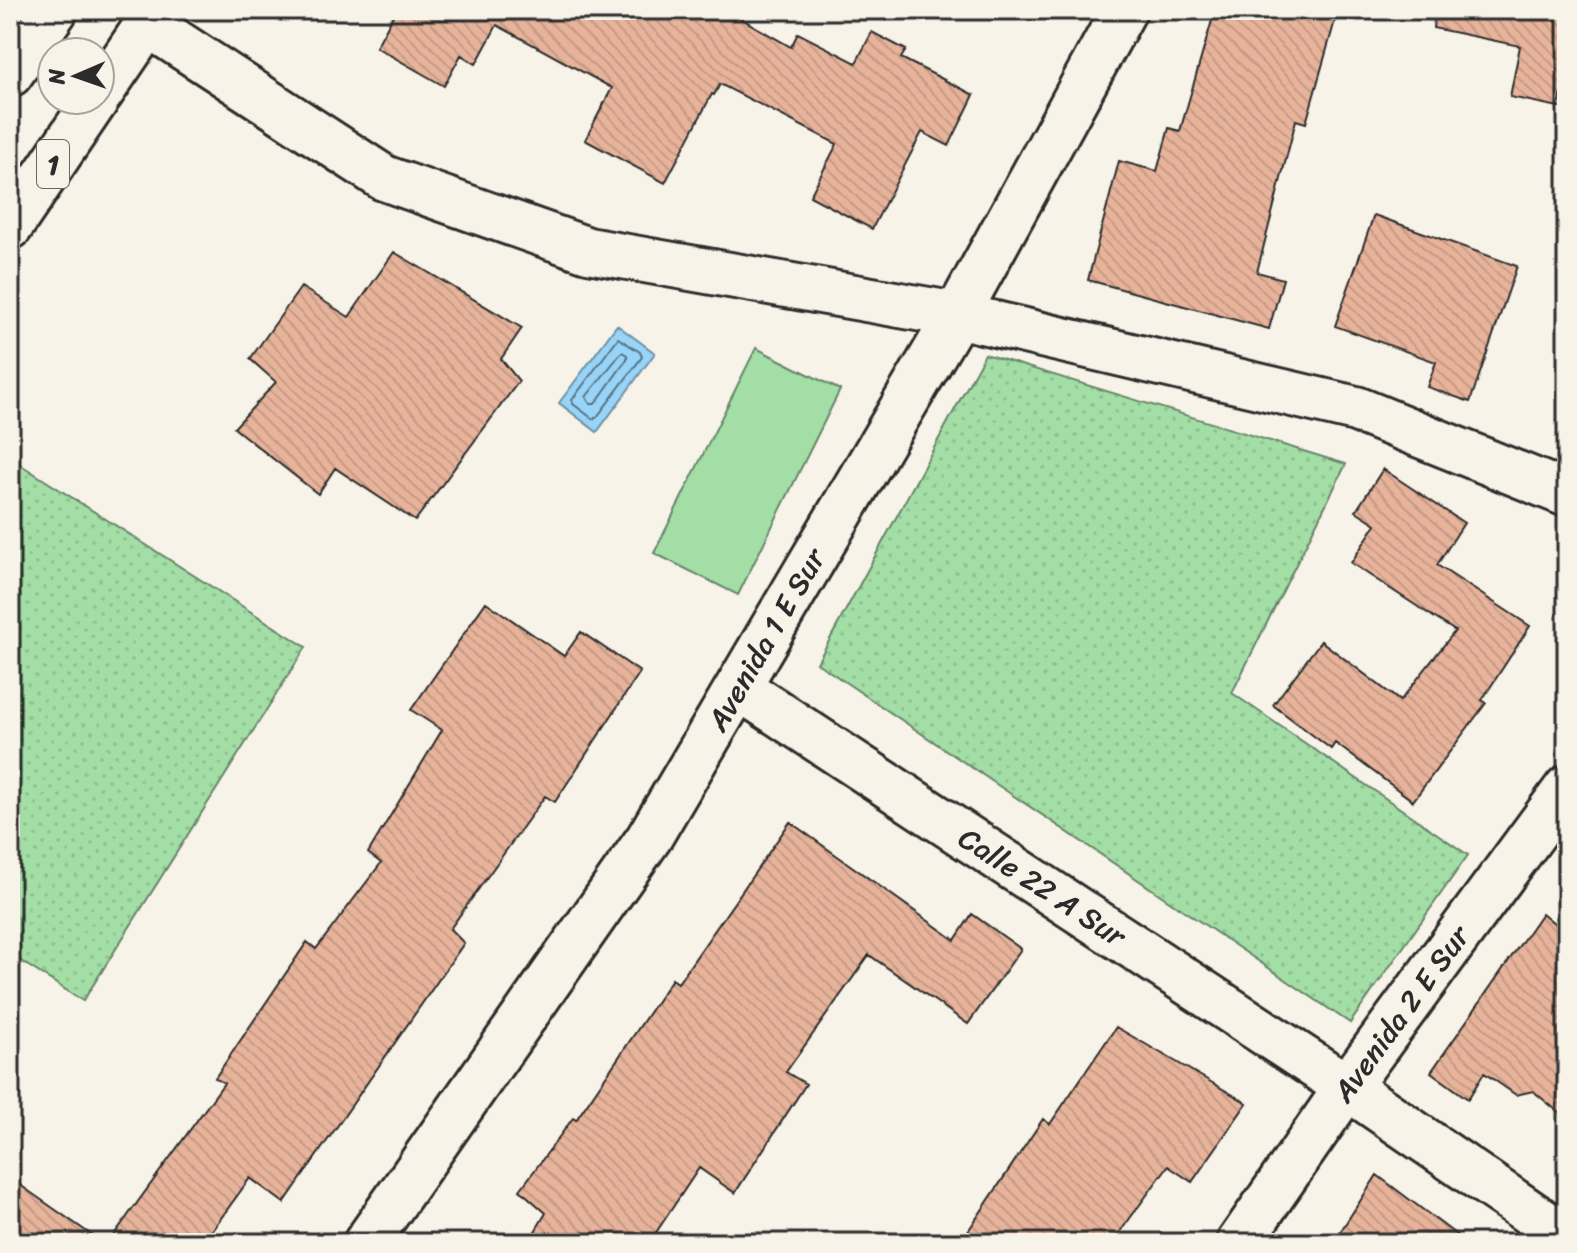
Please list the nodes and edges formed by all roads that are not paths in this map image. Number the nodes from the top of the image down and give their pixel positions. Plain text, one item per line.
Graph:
1 (55, 10) edge
2 (1124, 10) edge
3 (152, 17) edge
4 (116, 70) edge
5 (10, 74) edge
6 (85, 116) edge
7 (10, 227) edge
8 (957, 315) junction
9 (1567, 494) edge
10 (738, 687) junction
11 (1567, 788) edge
12 (1347, 1087) junction
13 (1567, 1238) edge
14 (366, 1243) edge
15 (1239, 1243) edge

1 - 5 main road
2 - 8 main road, Avenida 1 E Sur
3 - 4 main road
3 - 8 main road
6 - 7 main road, 1
8 - 9 main road
8 - 10 main road, Avenida 1 E Sur
10 - 12 main road, Calle 22 A Sur
10 - 14 main road, Avenida 1 E Sur
11 - 12 main road, Avenida 2 E Sur
12 - 13 main road, Calle 22 A Sur
12 - 15 main road, Avenida 2 E Sur

